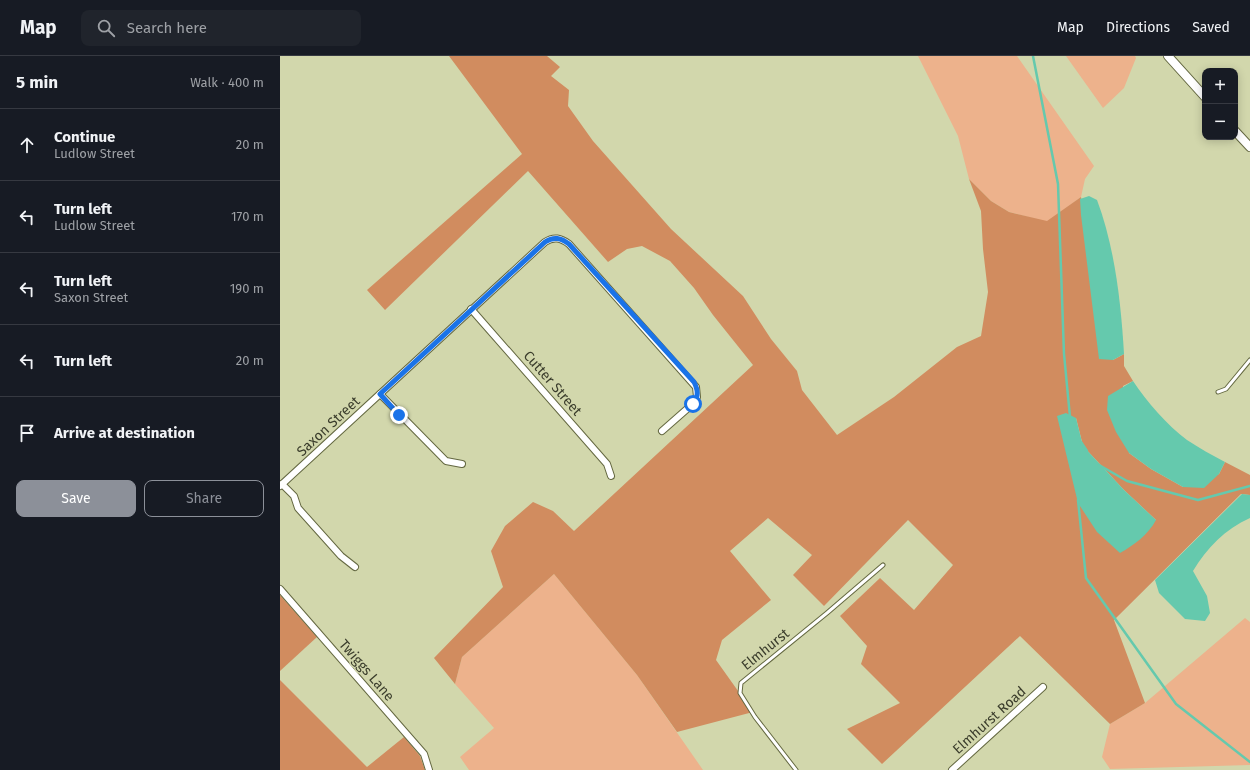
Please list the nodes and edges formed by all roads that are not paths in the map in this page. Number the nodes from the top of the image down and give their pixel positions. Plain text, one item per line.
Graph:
1 (1168, 56) edge
2 (1202, 94) edge
3 (1238, 134) edge
4 (1250, 148) edge
5 (471, 309) junction
6 (1250, 360) edge
7 (1218, 392) dead end
8 (380, 394) junction
9 (662, 431) dead end
10 (462, 464) dead end
11 (611, 476) dead end
12 (281, 485) edge
13 (883, 564) dead end
14 (355, 567) dead end
15 (280, 589) edge
16 (1043, 687) dead end
17 (429, 770) edge
18 (796, 770) edge
19 (952, 770) edge

1 - 2 street
3 - 4 street
5 - 8 street, Saxon Street
5 - 9 street, Saxon Street
5 - 11 street, Cutter Street
6 - 7 lane
8 - 10 street
8 - 12 street, Saxon Street
12 - 14 street
13 - 18 lane, Elmhurst
15 - 17 street, Twiggs Lane
16 - 19 street, Elmhurst Road

